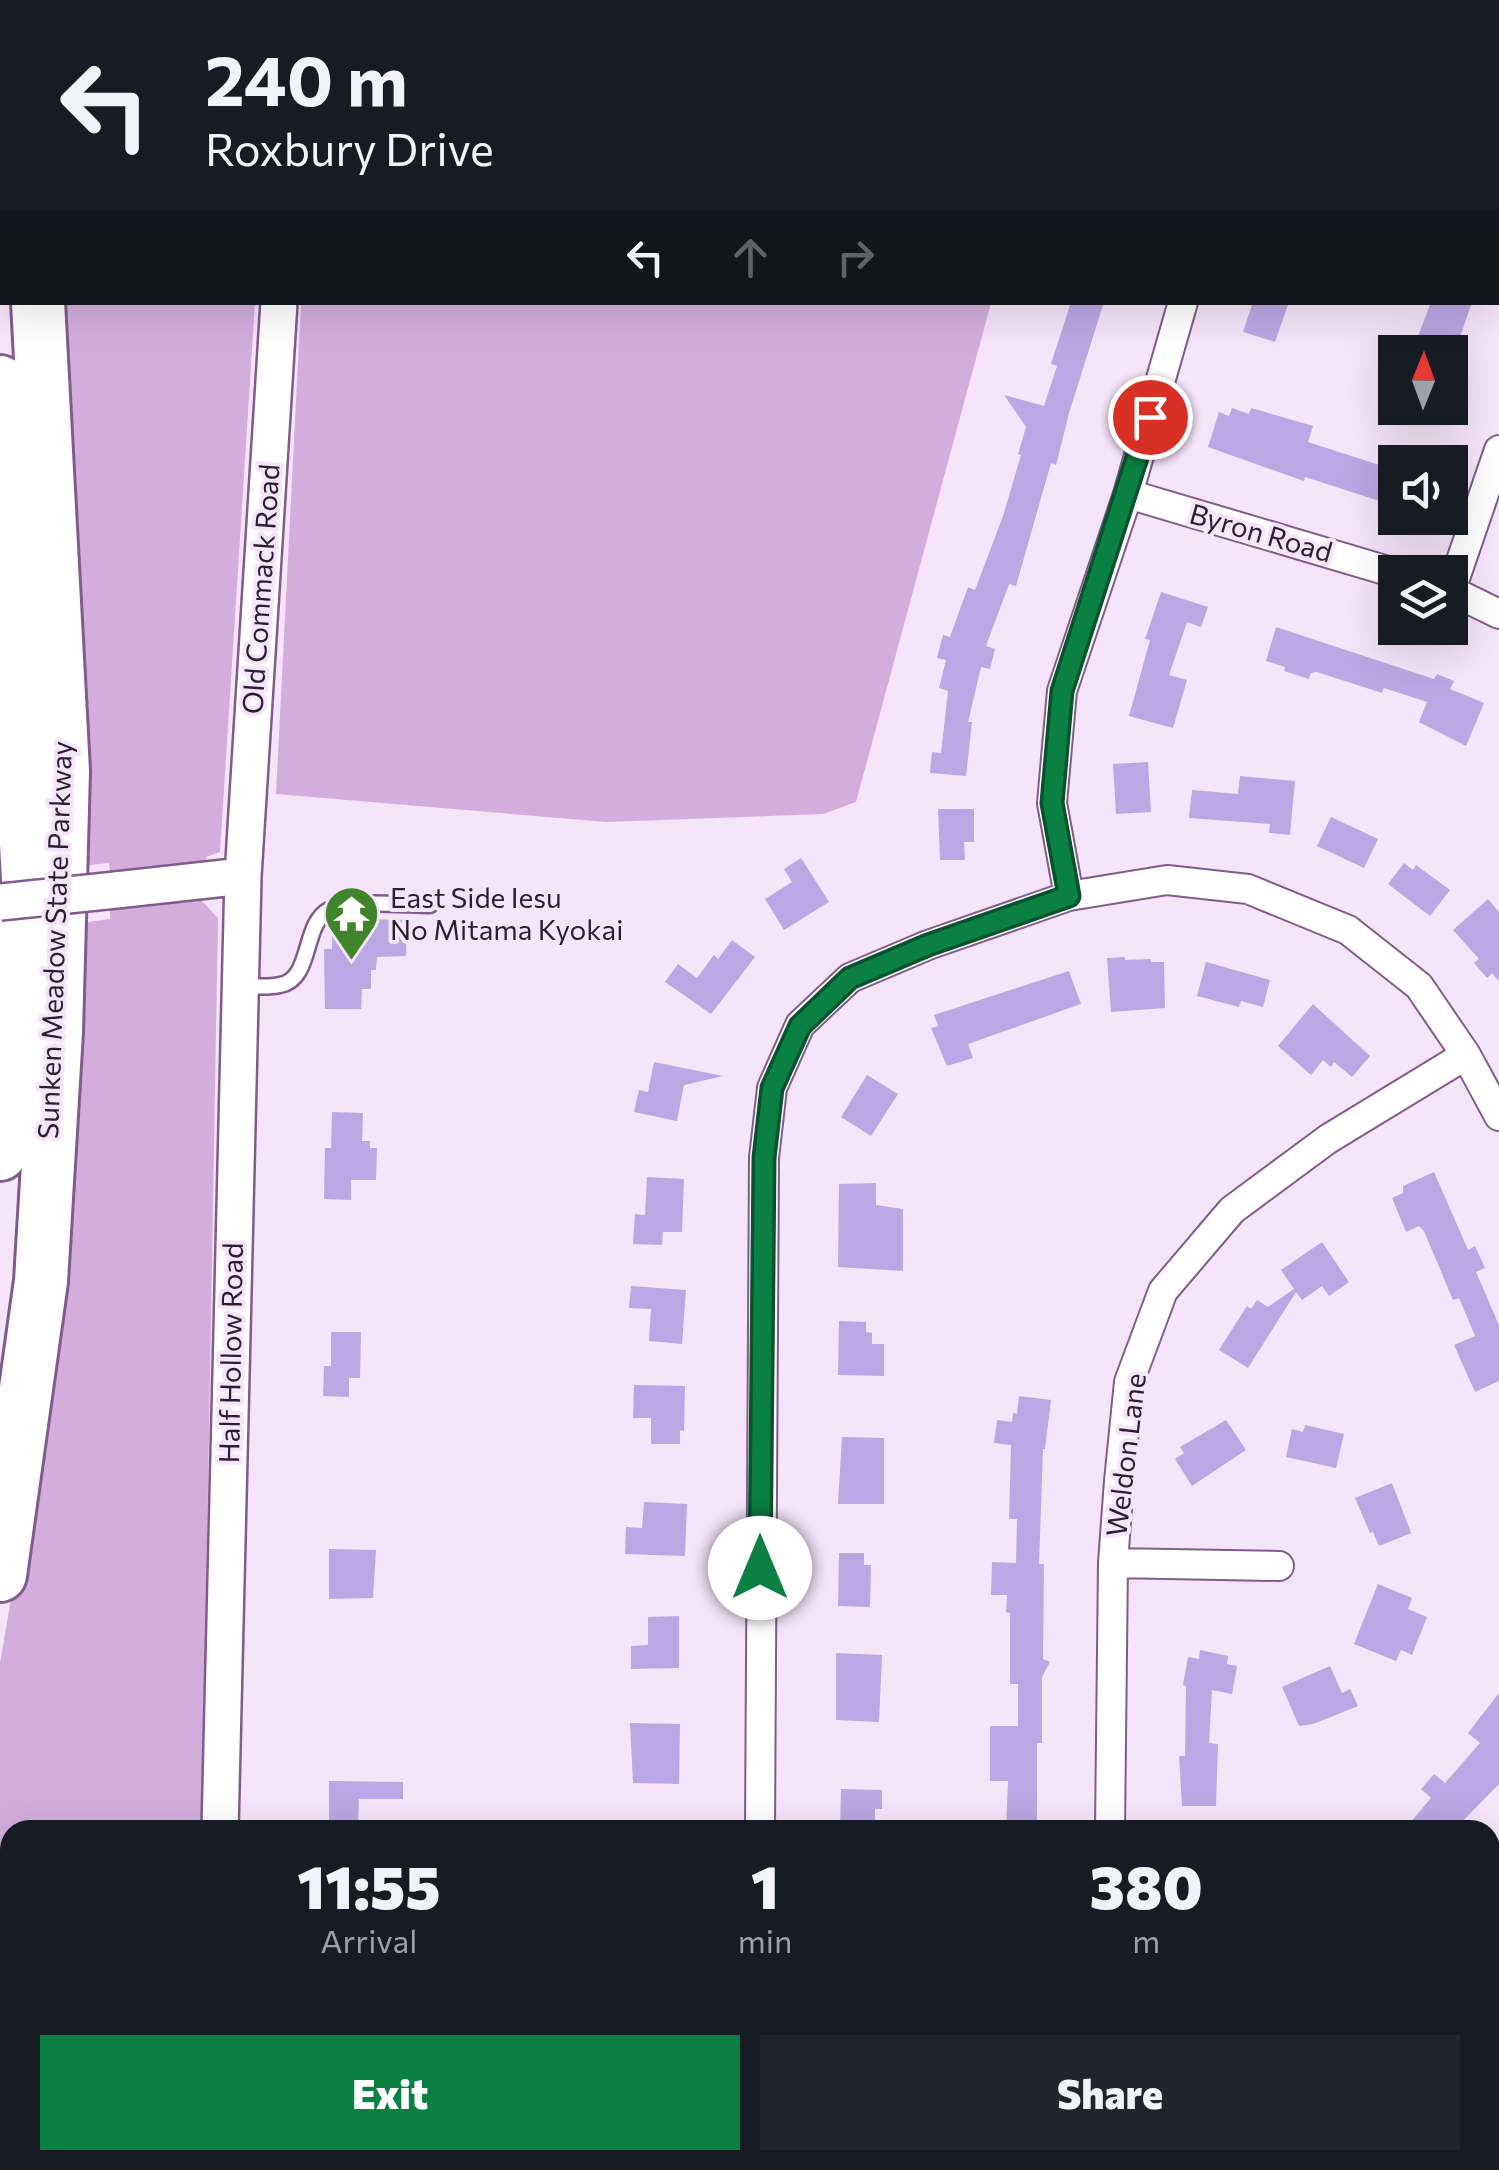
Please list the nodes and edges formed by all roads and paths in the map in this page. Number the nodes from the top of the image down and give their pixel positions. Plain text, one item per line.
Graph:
1 (38, 305) edge
2 (279, 305) edge
3 (1182, 305) edge
4 (0, 382) edge
5 (1499, 450) edge
6 (1128, 494) junction
7 (1462, 555) edge
8 (1378, 568) edge
9 (1468, 599) edge
10 (1499, 614) edge
11 (243, 876) junction
12 (1069, 896) junction
13 (0, 902) edge
14 (430, 905) dead end
15 (240, 986) junction
16 (1466, 1055) junction
17 (1499, 1116) edge
18 (0, 1154) edge
19 (1112, 1563) junction
20 (1279, 1566) dead end
21 (0, 1575) edge
22 (220, 1820) edge
23 (760, 1820) edge
24 (1110, 1820) edge

1 - 21 highway, Sunken Meadow State Parkway
2 - 11 street, Old Commack Road
3 - 6 street
4 - 18 highway, Sunken Meadow State Parkway
5 - 7 street
6 - 8 street, Byron Road
6 - 12 street
9 - 10 street
11 - 13 street, bridge
11 - 15 street, Half Hollow Road
12 - 16 street
12 - 23 street
14 - 15 lane
15 - 22 street, Half Hollow Road
16 - 17 street
16 - 19 street, Weldon Lane
19 - 20 street
19 - 24 street, Weldon Lane

